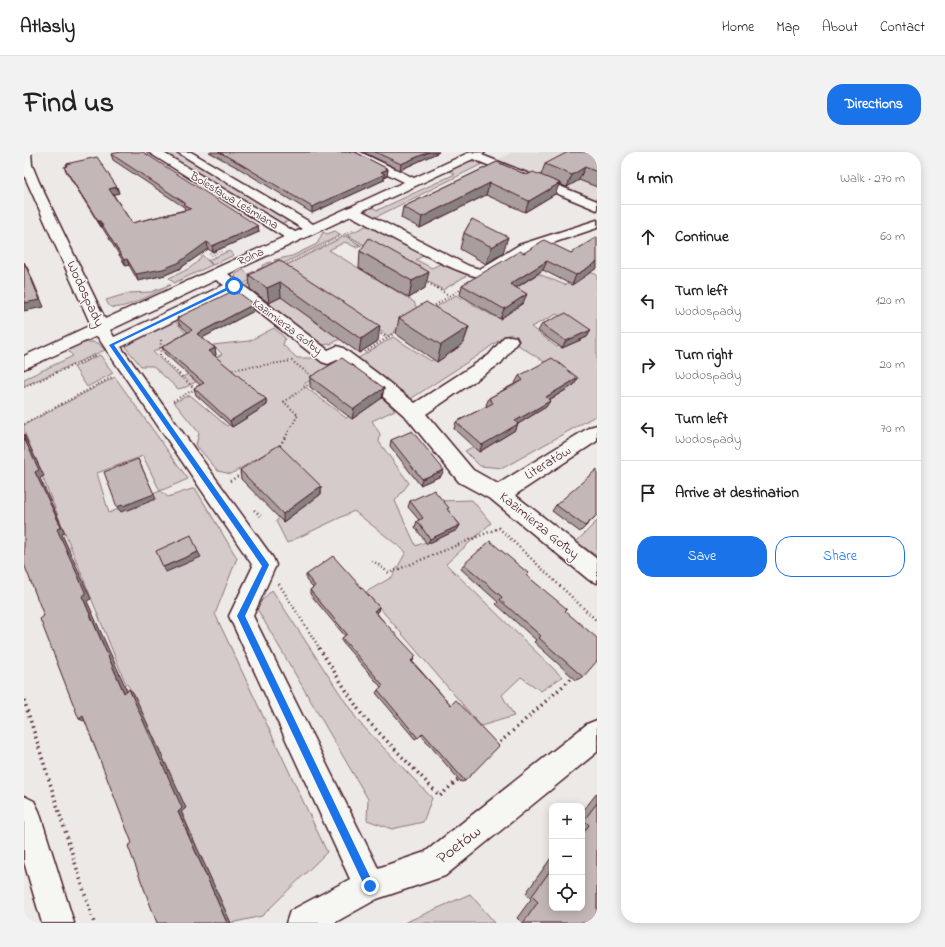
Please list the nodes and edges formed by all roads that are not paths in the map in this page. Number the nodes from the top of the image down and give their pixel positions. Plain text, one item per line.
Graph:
1 (25, 152) edge
2 (154, 152) edge
3 (183, 152) edge
4 (351, 152) edge
5 (476, 154) edge
6 (413, 182) junction
7 (28, 183) edge
8 (597, 206) edge
9 (351, 212) junction
10 (597, 224) edge
11 (313, 229) junction
12 (294, 237) junction
13 (217, 273) junction
14 (234, 286) junction
15 (510, 341) dead end
16 (105, 342) junction
17 (24, 363) edge
18 (414, 413) junction
19 (597, 432) edge
20 (499, 494) junction
21 (597, 573) edge
22 (597, 734) edge
23 (24, 811) edge
24 (370, 886) junction
25 (58, 923) edge
26 (302, 923) edge

1 - 7 street, Wodospady
2 - 12 street, Bolesława Leśmiana
3 - 11 street, Bolesława Leśmiana
4 - 6 street
5 - 6 street, Rolna
5 - 8 street
6 - 9 street, Rolna
7 - 16 street, Wodospady
9 - 10 street
9 - 11 street, Rolna
11 - 12 street, Rolna
12 - 13 street, Rolna
13 - 14 street, Kazimierza Gołby
13 - 16 street, Rolna
14 - 16 street
14 - 18 street, Kazimierza Gołby
15 - 18 street
16 - 17 street, Rolna
16 - 24 street, Wodospady
18 - 20 street, Kazimierza Gołby
19 - 20 street, Literatów
20 - 21 street, Kazimierza Gołby
22 - 24 street, Poetów
23 - 25 street
24 - 26 street, Poetów

